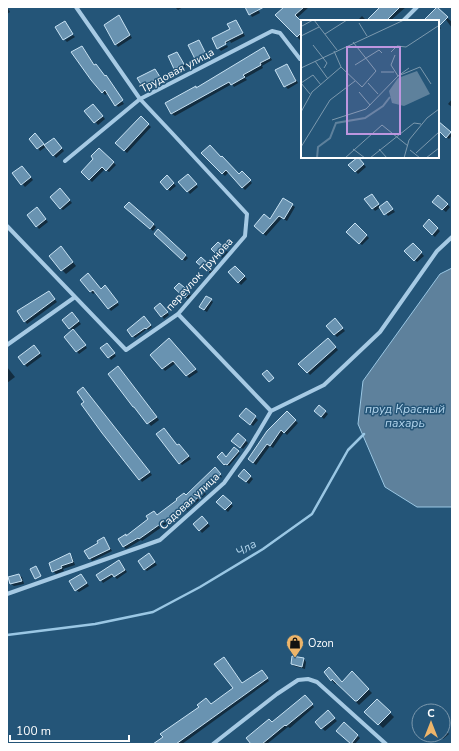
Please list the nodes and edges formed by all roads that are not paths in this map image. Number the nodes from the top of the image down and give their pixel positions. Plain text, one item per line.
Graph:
1 (76, 7) edge
2 (418, 7) edge
3 (404, 20) edge
4 (300, 59) dead end
5 (140, 100) junction
6 (65, 161) dead end
7 (7, 226) edge
8 (452, 237) edge
9 (75, 297) junction
10 (178, 314) junction
11 (7, 346) edge
12 (271, 411) junction
13 (7, 594) edge
14 (213, 744) edge
15 (386, 744) edge

1 - 5 street, переулок Трунова
2 - 3 street
4 - 5 street, Трудовая улица
5 - 6 street, Трудовая улица
5 - 10 street, переулок Трунова
7 - 9 street, переулок Трунова
8 - 12 street
9 - 10 street, переулок Трунова
9 - 11 street
10 - 12 street
12 - 13 street, Садовая улица
14 - 15 street

